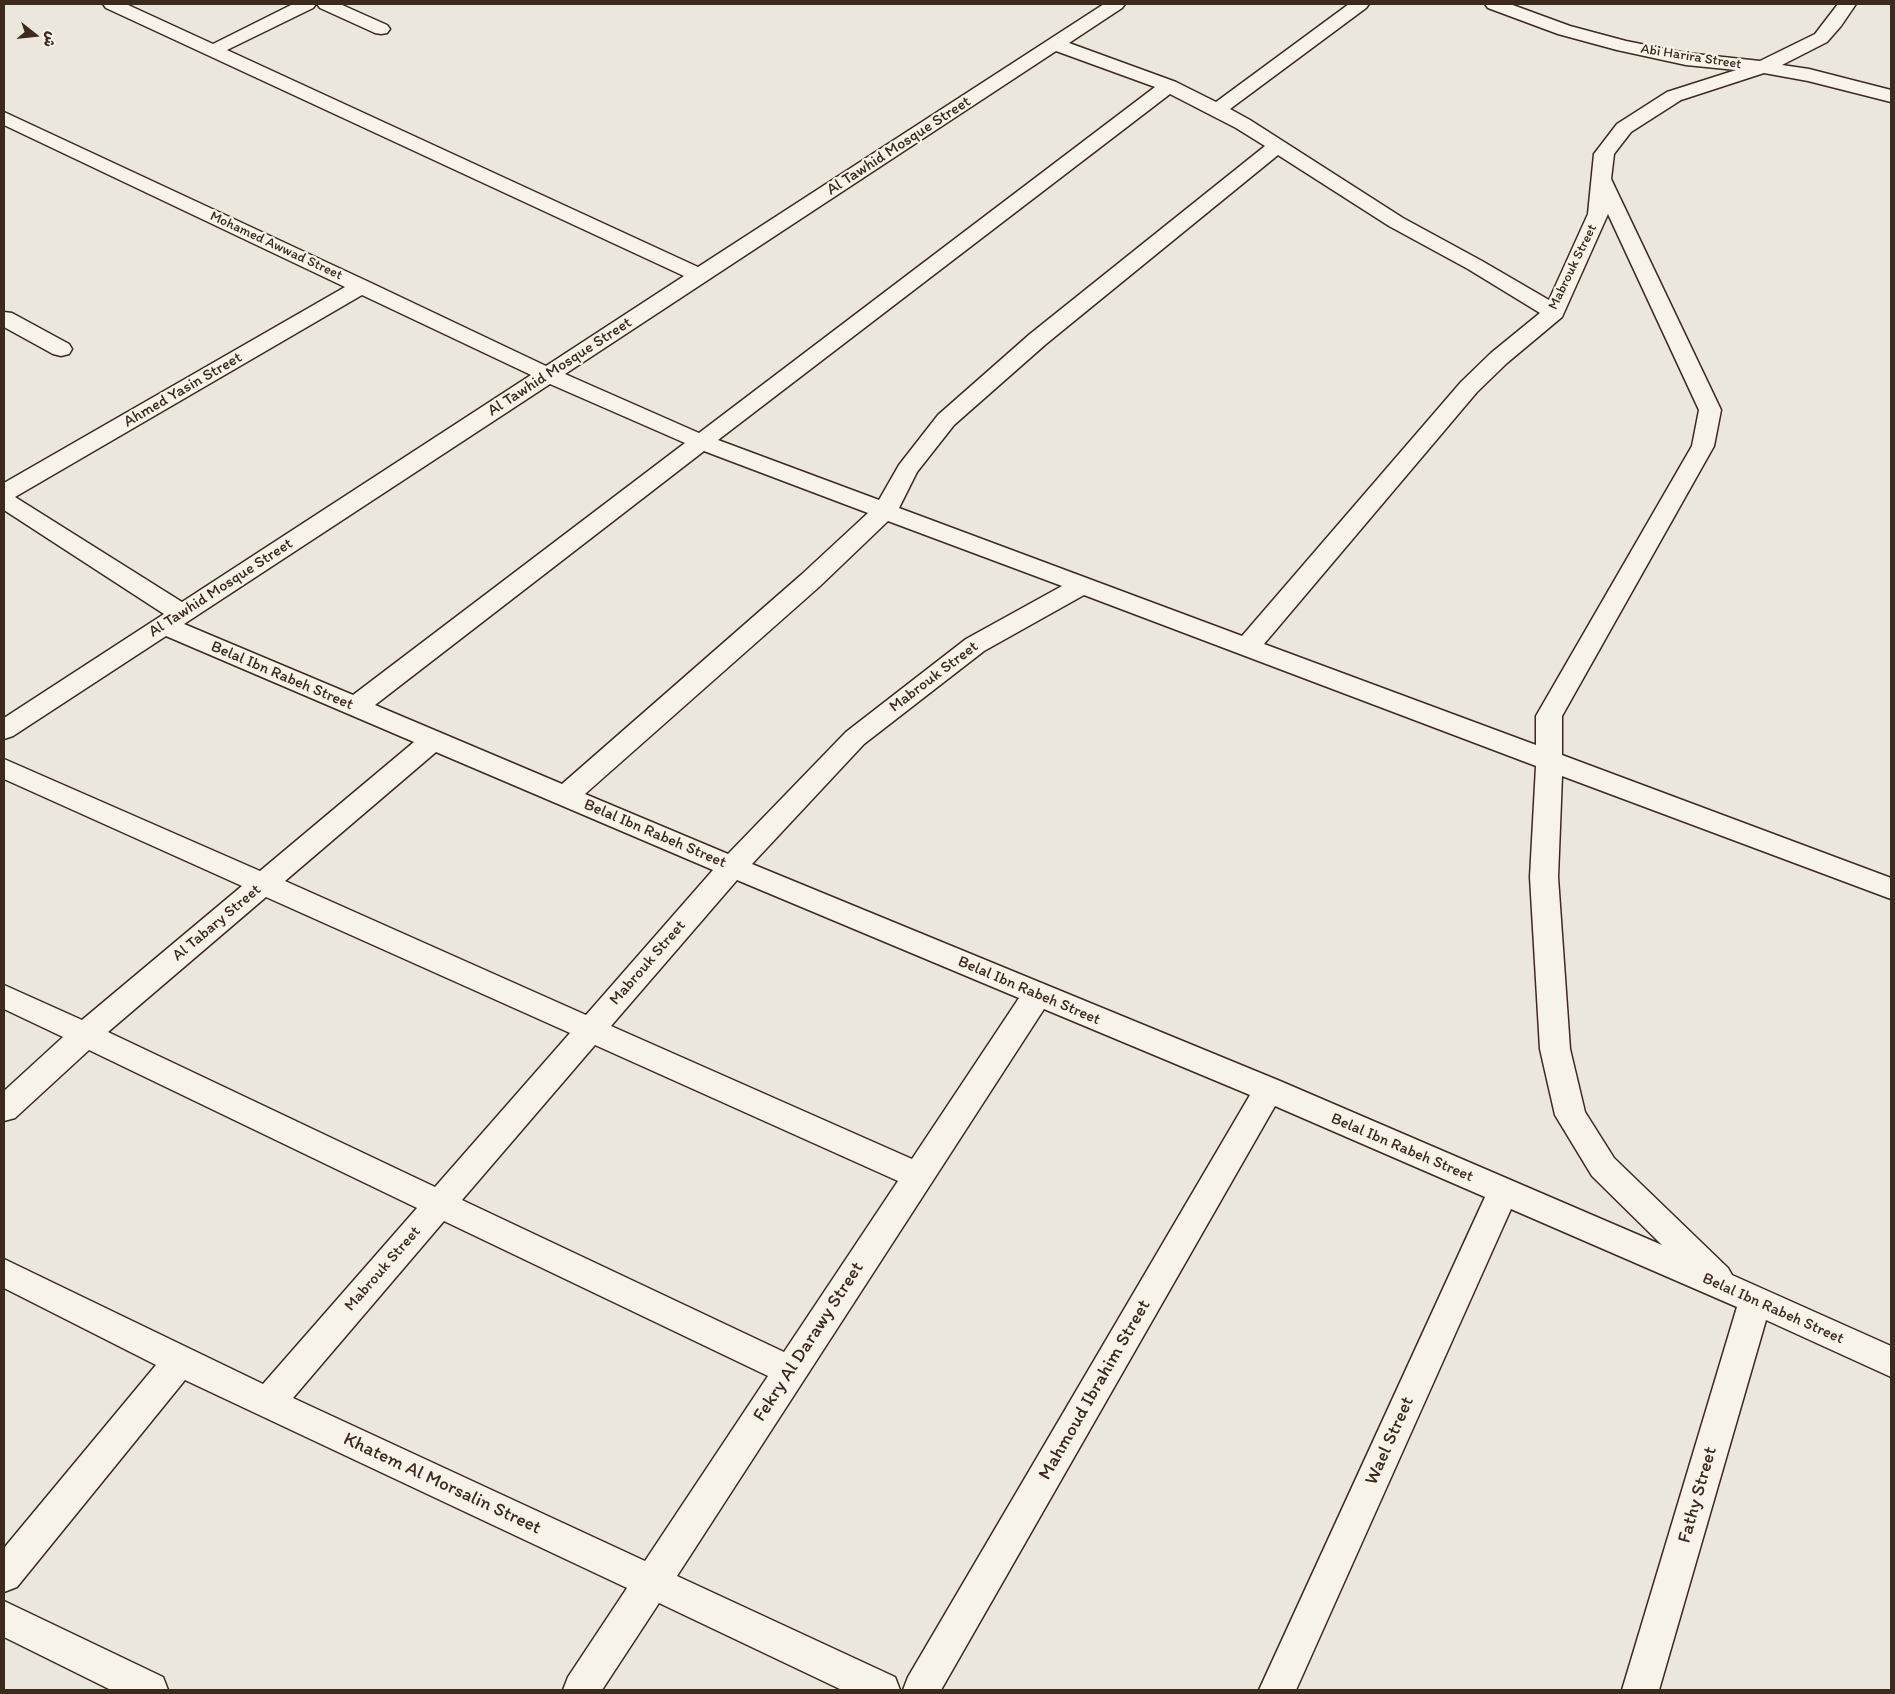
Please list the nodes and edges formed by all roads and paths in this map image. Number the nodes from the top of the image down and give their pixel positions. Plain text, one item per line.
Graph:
1 (112, 4) edge
2 (306, 4) edge
3 (326, 4) edge
4 (1116, 4) edge
5 (1360, 4) edge
6 (1494, 4) edge
7 (1847, 4) edge
8 (381, 29) dead end
9 (1054, 44) junction
10 (214, 50) junction
11 (1763, 67) junction
12 (1169, 86) junction
13 (1891, 96) edge
14 (1217, 110) junction
15 (4, 118) edge
16 (1276, 147) junction
17 (1601, 178) junction
18 (700, 276) junction
19 (362, 286) junction
20 (1554, 312) junction
21 (4, 318) edge
22 (61, 349) dead end
23 (548, 375) junction
24 (700, 442) junction
25 (4, 493) edge
26 (4, 500) edge
27 (885, 511) junction
28 (1083, 586) junction
29 (172, 619) junction
30 (1247, 647) junction
31 (355, 707) junction
32 (4, 730) edge
33 (433, 740) junction
34 (1549, 761) junction
35 (4, 768) edge
36 (565, 796) junction
37 (732, 867) junction
38 (264, 884) junction
39 (1891, 889) edge
40 (1037, 994) junction
41 (4, 996) edge
42 (590, 1030) junction
43 (84, 1036) junction
44 (1269, 1090) junction
45 (4, 1109) edge
46 (918, 1176) junction
47 (1503, 1192) junction
48 (439, 1204) junction
49 (4, 1273) edge
50 (1741, 1295) junction
51 (180, 1361) junction
52 (1891, 1362) edge
53 (790, 1371) junction
54 (268, 1402) junction
55 (4, 1575) edge
56 (652, 1582) junction
57 (4, 1618) edge
58 (150, 1690) edge
59 (580, 1690) edge
60 (882, 1690) edge
61 (921, 1690) edge
62 (1277, 1690) edge
63 (1641, 1690) edge

1 - 10 street
2 - 10 street
3 - 8 street
4 - 9 street, Al Tawhid Mosque Street
5 - 14 street
6 - 11 street, Abi Harira Street
7 - 11 street, Mabrouk Street
9 - 12 street
9 - 18 street, Al Tawhid Mosque Street
10 - 18 street
11 - 13 street, Abi Harira Street
11 - 17 street, Mabrouk Street
12 - 14 street
12 - 24 street
14 - 16 street
15 - 19 street, Mohamed Awwad Street
16 - 20 street
16 - 27 street
17 - 20 street, Mabrouk Street
17 - 34 street
18 - 23 street, Al Tawhid Mosque Street
19 - 23 street, Mohamed Awwad Street
19 - 25 street, Ahmed Yasin Street
20 - 30 street, Mabrouk Street
21 - 22 street
23 - 24 street, Mohamed Awwad Street
23 - 29 street, Al Tawhid Mosque Street
24 - 27 street, Mohamed Awwad Street
24 - 31 street
26 - 29 street, Belal Ibn Rabeh Street
27 - 28 street, Mohamed Awwad Street
27 - 36 street
28 - 30 street, Mohamed Awwad Street
28 - 37 street, Mabrouk Street
29 - 31 street, Belal Ibn Rabeh Street
29 - 32 street, Al Tawhid Mosque Street
30 - 34 street, Mohamed Awwad Street
31 - 33 street, Belal Ibn Rabeh Street
33 - 36 street, Belal Ibn Rabeh Street
33 - 38 street, Al Tabary Street
34 - 39 street, Mohamed Awwad Street
34 - 50 street
35 - 38 street
36 - 37 street, Belal Ibn Rabeh Street
37 - 40 street, Belal Ibn Rabeh Street
37 - 42 street, Mabrouk Street
38 - 42 street
38 - 43 street, Al Tabary Street
40 - 44 street, Belal Ibn Rabeh Street
40 - 46 street, Fekry Al Darawy Street
41 - 43 street
42 - 46 street
42 - 48 street, Mabrouk Street
43 - 45 street, Al Tabary Street
43 - 48 street
44 - 47 street, Belal Ibn Rabeh Street
44 - 61 street, Mahmoud Ibrahim Street
46 - 53 street, Fekry Al Darawy Street
47 - 50 street, Belal Ibn Rabeh Street
47 - 62 street, Wael Street
48 - 53 street
48 - 54 street, Mabrouk Street
49 - 51 street, Khatem Al Morsalin Street
50 - 52 street, Belal Ibn Rabeh Street
50 - 63 street, Fathy Street
51 - 54 street, Khatem Al Morsalin Street
51 - 55 street
53 - 56 street, Fekry Al Darawy Street
54 - 56 street, Khatem Al Morsalin Street
56 - 59 street, Fekry Al Darawy Street
56 - 60 street, Khatem Al Morsalin Street
57 - 58 street

